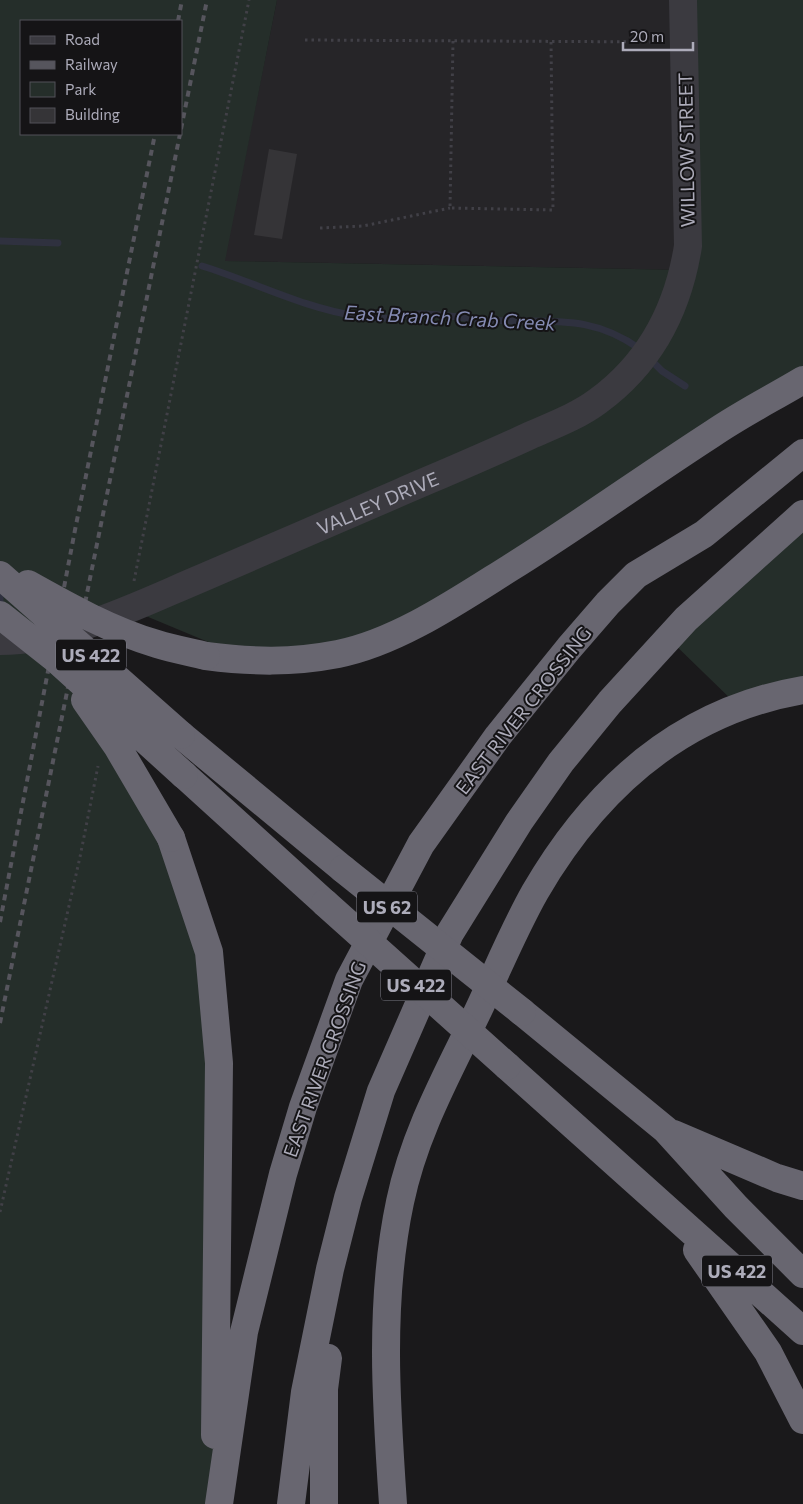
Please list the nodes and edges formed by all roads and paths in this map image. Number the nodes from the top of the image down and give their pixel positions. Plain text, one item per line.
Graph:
1 (683, 0) edge
2 (305, 40) dead end
3 (453, 41) junction
4 (550, 41) junction
5 (684, 42) junction
6 (450, 208) junction
7 (320, 228) dead end
8 (684, 270) joint
9 (803, 380) edge
10 (803, 453) edge
11 (803, 514) edge
12 (0, 569) edge
13 (0, 575) edge
14 (0, 615) edge
15 (10, 641) edge
16 (57, 660) junction
17 (803, 690) edge
18 (666, 1130) junction
19 (803, 1186) edge
20 (348, 1198) junction
21 (671, 1212) junction
22 (803, 1274) edge
23 (803, 1331) edge
24 (803, 1420) edge
25 (215, 1504) edge
26 (219, 1504) edge
27 (291, 1504) edge
28 (324, 1504) edge
29 (393, 1504) edge

1 - 5 street, WILLOW STREET
2 - 3 path
3 - 4 path
3 - 6 path
4 - 5 path
4 - 6 path
5 - 8 street, WILLOW STREET
6 - 7 path
8 - 15 street, VALLEY DRIVE
9 - 12 highway, bridge
10 - 26 highway, EAST RIVER CROSSING / US 62
11 - 20 highway
13 - 18 highway, US 422, bridge
14 - 16 highway, US 422, bridge
16 - 21 highway, US 422, bridge
16 - 25 highway, bridge
17 - 29 highway
18 - 19 highway
18 - 22 highway, US 422
20 - 27 highway
20 - 28 highway
21 - 23 highway, US 422
21 - 24 highway

